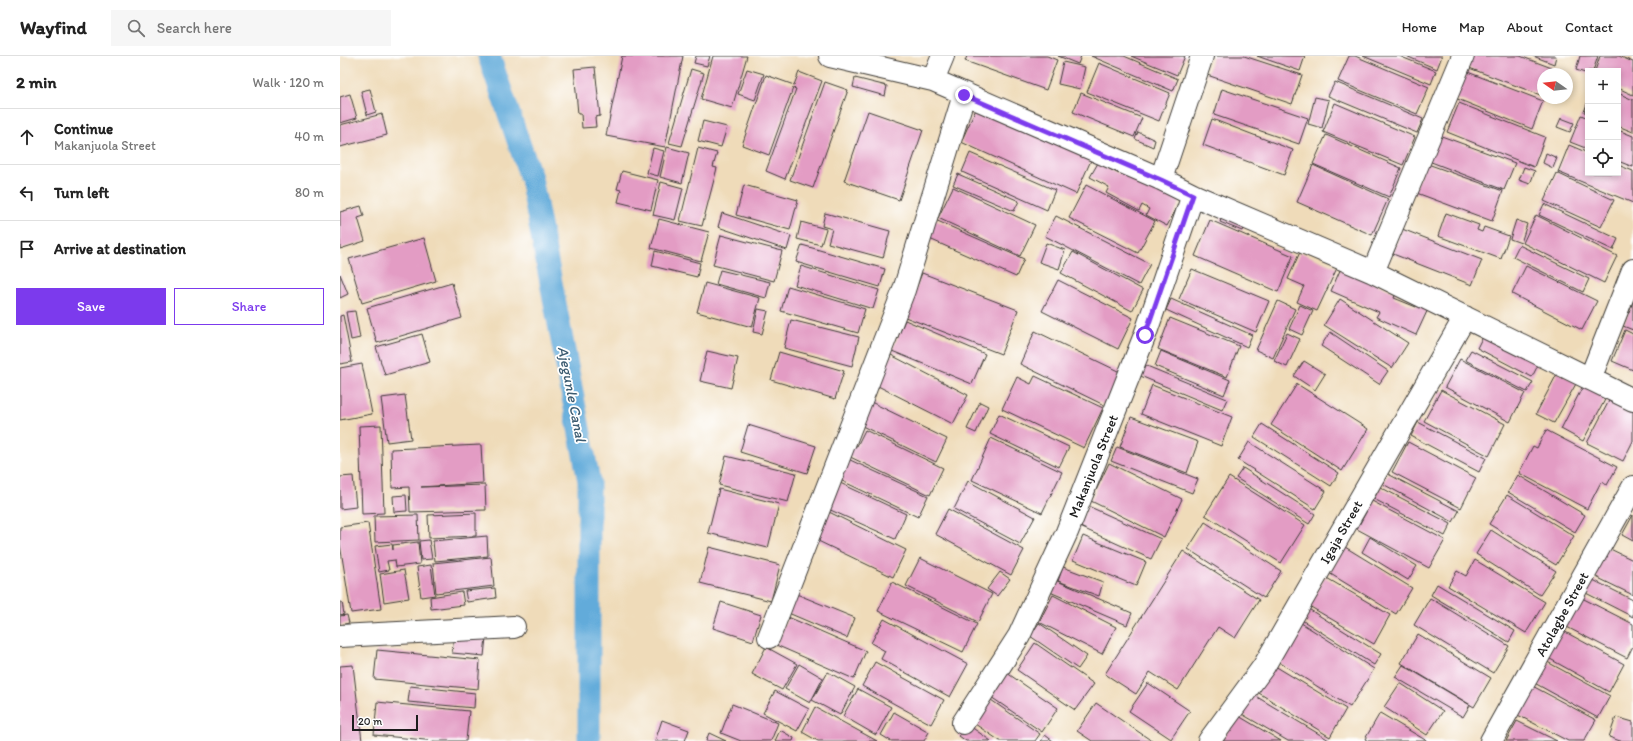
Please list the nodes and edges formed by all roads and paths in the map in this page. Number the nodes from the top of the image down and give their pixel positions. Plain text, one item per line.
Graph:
1 (830, 56) edge
2 (943, 56) edge
3 (1202, 56) edge
4 (1463, 56) edge
5 (933, 80) junction
6 (964, 95) junction
7 (1161, 180) junction
8 (1193, 195) junction
9 (1633, 270) edge
10 (1373, 272) junction
11 (1465, 317) junction
12 (1590, 379) junction
13 (1633, 400) edge
14 (1633, 487) edge
15 (514, 627) dead end
16 (340, 636) edge
17 (769, 637) dead end
18 (963, 723) dead end
19 (1209, 741) edge
20 (1491, 741) edge

1 - 5 street
2 - 5 street
3 - 7 street
4 - 10 street
5 - 6 street
6 - 7 street
6 - 17 street
7 - 8 street
8 - 10 street
8 - 18 street, Makanjuola Street
9 - 12 street
10 - 11 street
11 - 12 street
11 - 19 street, Igaja Street
12 - 13 street
14 - 20 street, Atolagbe Street
15 - 16 street

